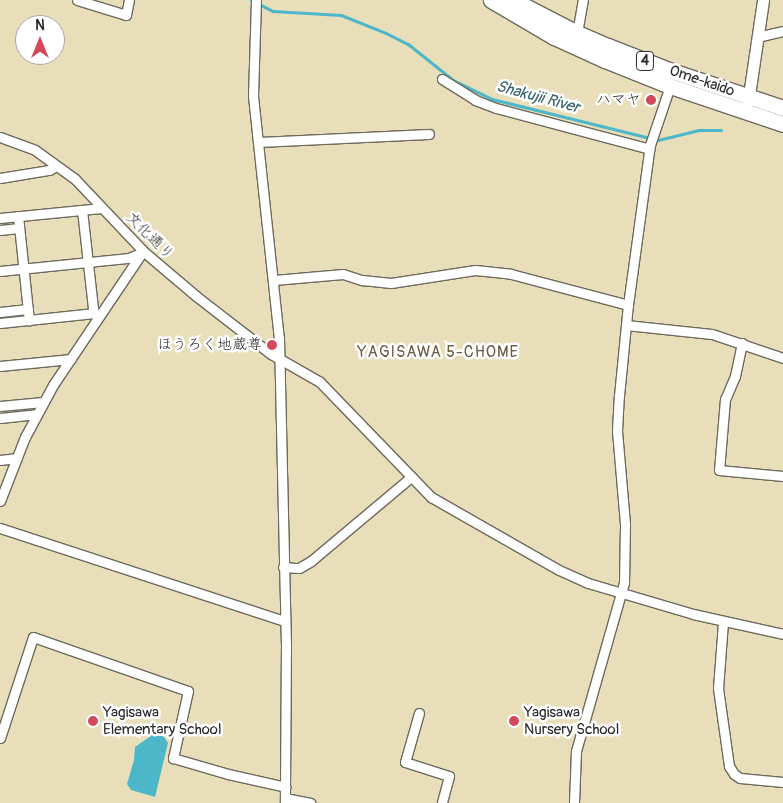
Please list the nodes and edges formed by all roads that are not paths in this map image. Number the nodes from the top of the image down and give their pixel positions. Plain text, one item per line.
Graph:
1 (77, 0) edge
2 (129, 0) edge
3 (491, 0) edge
4 (513, 0) edge
5 (583, 0) edge
6 (763, 0) edge
7 (256, 4) edge
8 (783, 31) edge
9 (576, 33) junction
10 (757, 37) junction
11 (442, 79) dead end
12 (670, 86) junction
13 (747, 104) junction
14 (783, 108) edge
15 (783, 124) edge
16 (429, 134) dead end
17 (0, 137) edge
18 (258, 142) junction
19 (650, 147) junction
20 (56, 166) junction
21 (0, 178) edge
22 (102, 208) junction
23 (82, 210) junction
24 (18, 216) junction
25 (0, 218) edge
26 (19, 228) junction
27 (0, 230) edge
28 (143, 252) junction
29 (89, 261) junction
30 (24, 268) junction
31 (0, 271) edge
32 (274, 280) junction
33 (628, 305) junction
34 (28, 309) junction
35 (0, 312) edge
36 (97, 315) junction
37 (30, 320) junction
38 (0, 323) edge
39 (626, 325) junction
40 (742, 343) junction
41 (279, 358) junction
42 (783, 358) edge
43 (71, 359) junction
44 (0, 366) edge
45 (43, 402) junction
46 (0, 406) edge
47 (37, 414) junction
48 (0, 418) edge
49 (16, 458) junction
50 (0, 460) edge
51 (783, 476) edge
52 (411, 477) junction
53 (0, 501) edge
54 (0, 528) edge
55 (283, 567) junction
56 (622, 594) junction
57 (285, 621) junction
58 (723, 622) junction
59 (783, 634) edge
60 (0, 706) edge
61 (9, 709) junction
62 (419, 713) dead end
63 (0, 738) edge
64 (783, 782) edge
65 (286, 787) junction
66 (285, 801) edge
67 (311, 803) edge
68 (442, 803) edge
69 (574, 803) edge

1 - 2 street
3 - 12 main road, Ome-kaido / 4
4 - 9 main road, Ome-kaido / 4
5 - 9 street
6 - 10 street
7 - 18 street
8 - 10 street
9 - 13 main road, Ome-kaido / 4
10 - 13 street
11 - 19 street
12 - 13 main road, Ome-kaido / 4
12 - 19 street
13 - 14 main road, Ome-kaido / 4
13 - 15 main road, 4
16 - 18 street
17 - 20 street, 文化通り
18 - 32 street
19 - 33 street
20 - 21 street
20 - 22 street, 文化通り
22 - 23 street
22 - 28 street, 文化通り
23 - 24 street
23 - 29 street
24 - 25 street
24 - 26 street
26 - 27 street
26 - 30 street
28 - 29 street
28 - 36 street
28 - 41 street, 文化通り
29 - 30 street
29 - 36 street
30 - 31 street
30 - 34 street
32 - 33 street
32 - 41 street
33 - 39 street
34 - 35 street
34 - 37 street
36 - 37 street
36 - 43 street
37 - 38 street
39 - 40 street
39 - 56 street
40 - 42 street
40 - 51 street
41 - 52 street, 文化通り
41 - 55 street
43 - 44 street
43 - 45 street
45 - 46 street
45 - 47 street
47 - 48 street
47 - 49 street
49 - 50 street
49 - 53 street
52 - 55 street
52 - 56 street, 文化通り
54 - 57 street
55 - 57 street
56 - 58 street, 文化通り
56 - 69 street
57 - 65 street
58 - 59 street, 文化通り
58 - 64 street
60 - 61 street
61 - 63 street
61 - 65 street
62 - 68 street
65 - 66 street
66 - 67 street

